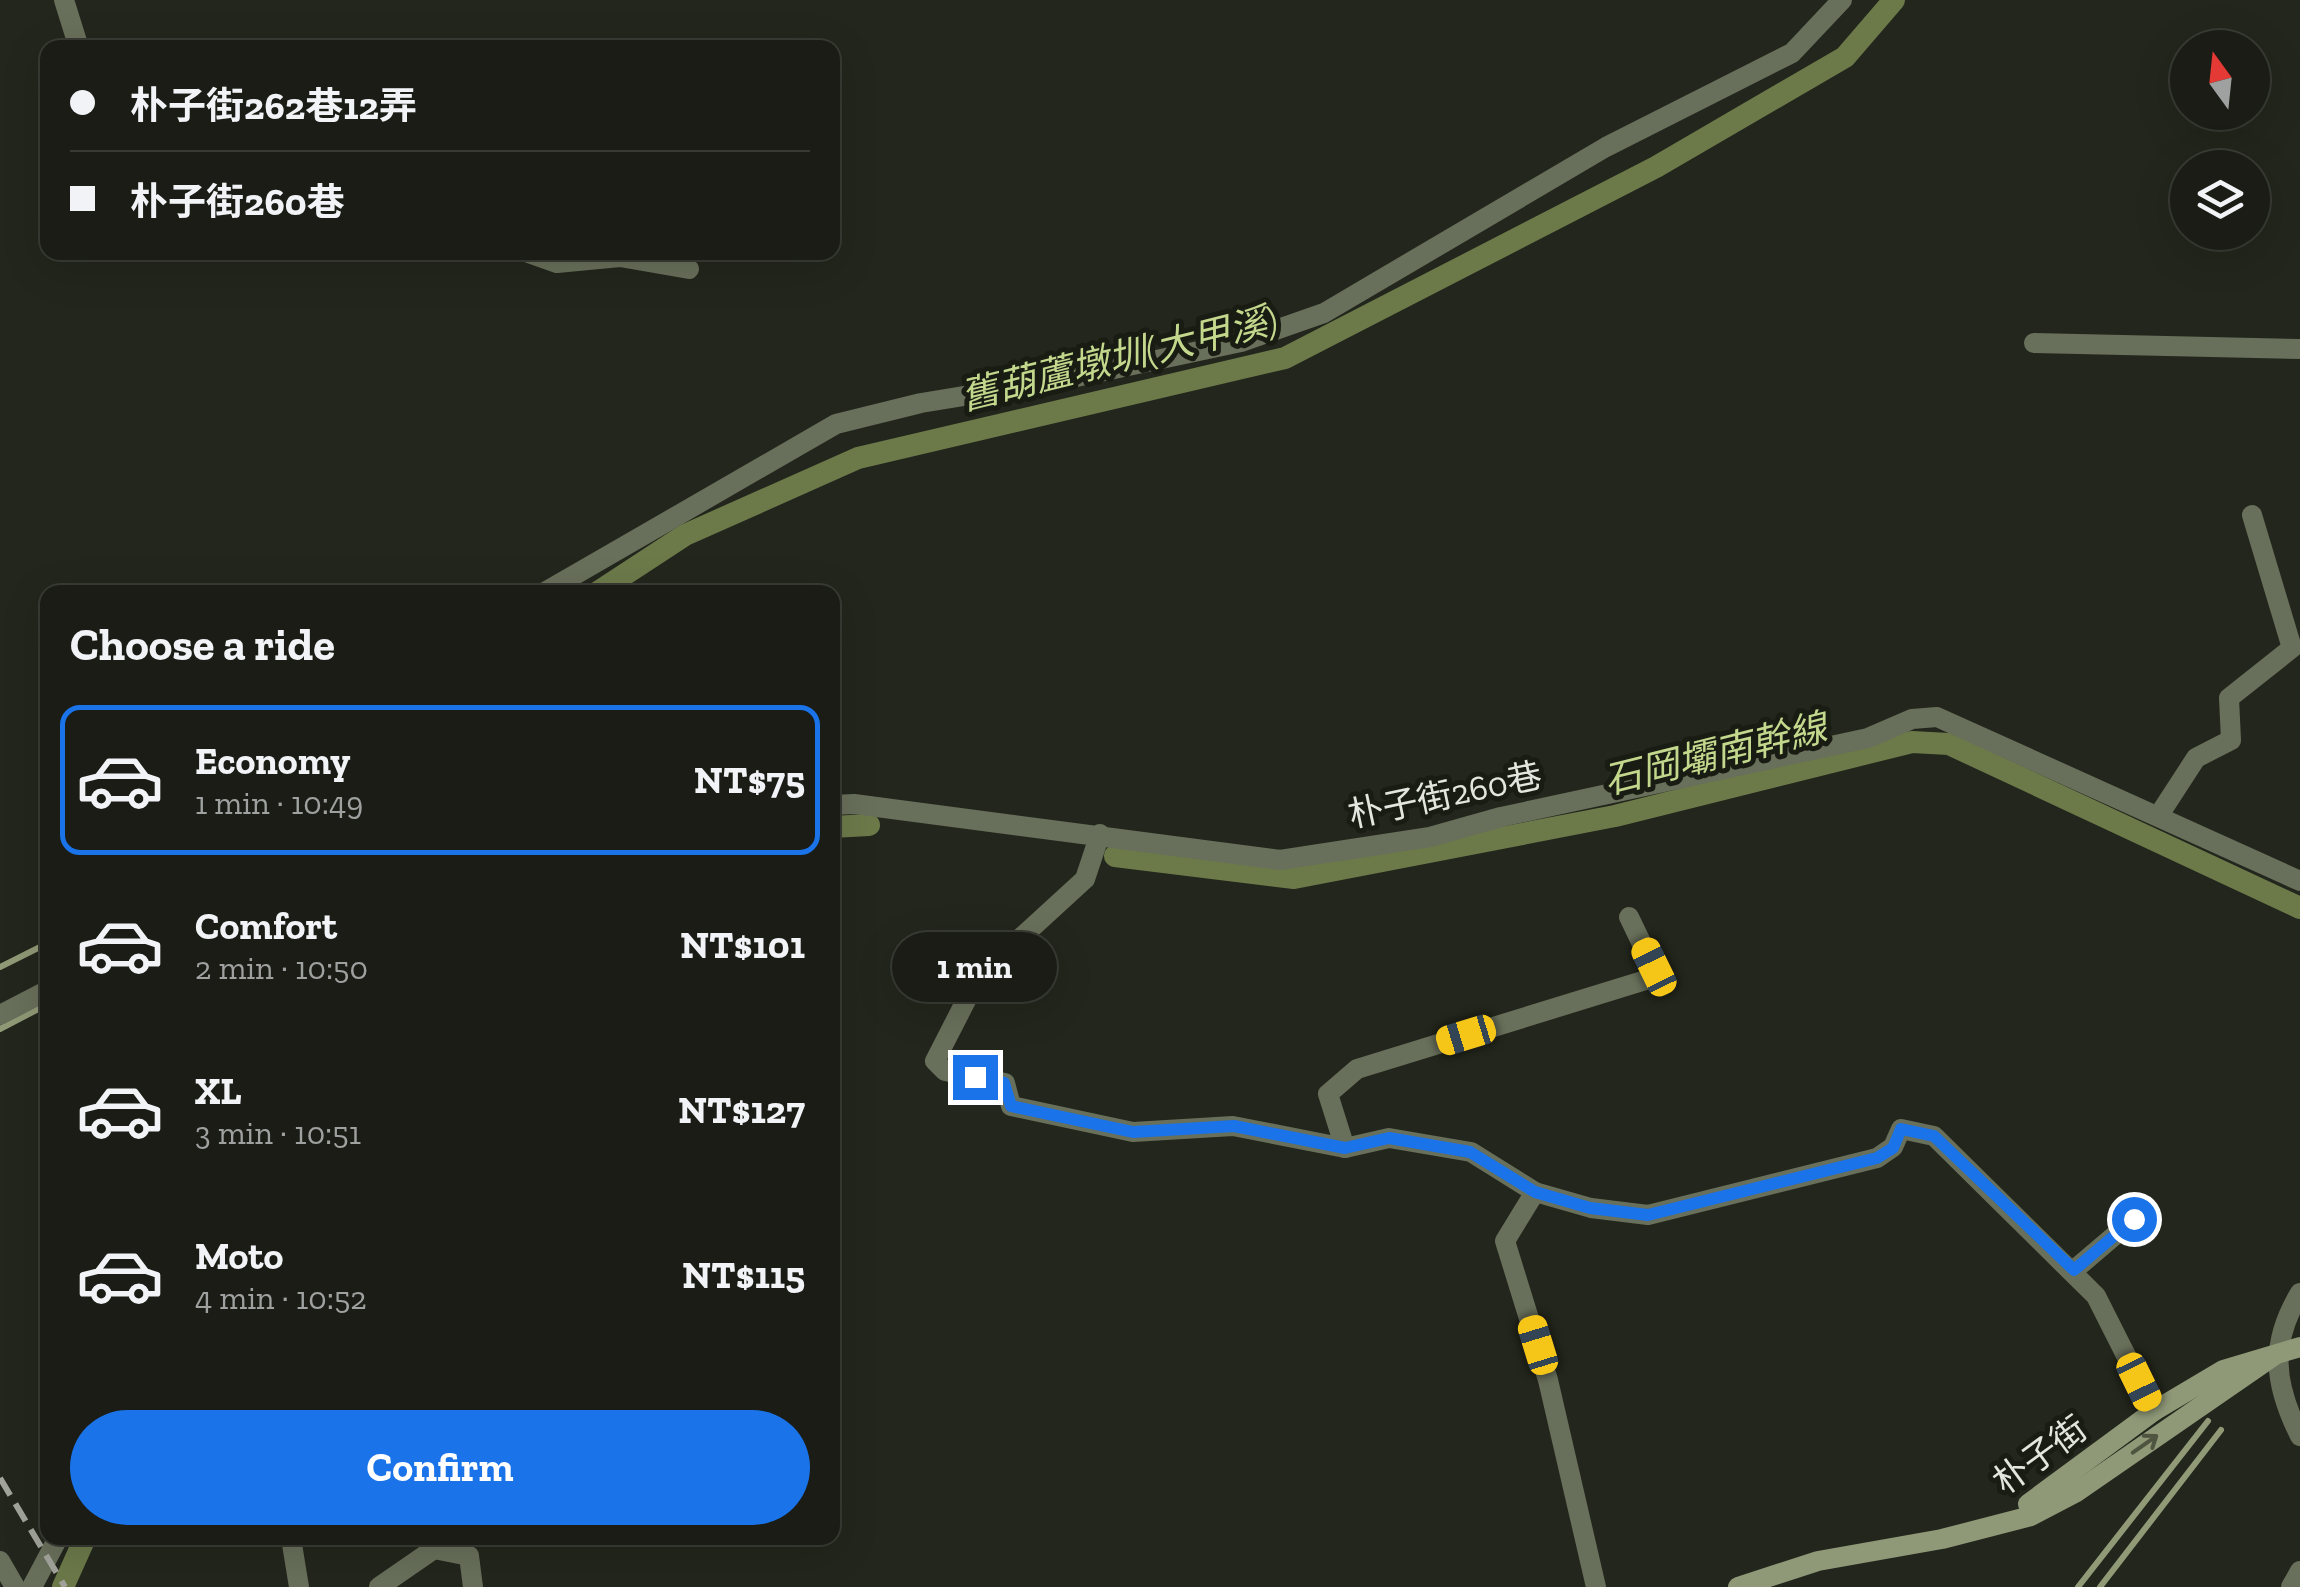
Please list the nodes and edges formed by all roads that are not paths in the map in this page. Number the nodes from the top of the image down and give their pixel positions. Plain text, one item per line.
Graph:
1 (64, 0) edge
2 (1842, 0) edge
3 (76, 40) edge
4 (549, 260) edge
5 (588, 260) edge
6 (637, 260) edge
7 (689, 269) dead end
8 (2034, 343) dead end
9 (2300, 349) edge
10 (2252, 515) dead end
11 (556, 585) edge
12 (840, 805) edge
13 (2159, 815) junction
14 (1100, 834) junction
15 (2300, 881) edge
16 (1629, 917) dead end
17 (40, 994) edge
18 (0, 1015) edge
19 (1345, 1148) junction
20 (1535, 1192) junction
21 (2134, 1219) dead end
22 (2074, 1270) junction
23 (2300, 1293) edge
24 (2300, 1347) edge
25 (2275, 1355) junction
26 (2154, 1411) junction
27 (2300, 1436) edge
28 (2000, 1524) junction
29 (54, 1545) edge
30 (292, 1545) edge
31 (0, 1561) edge
32 (2300, 1571) edge
33 (15, 1587) edge
34 (32, 1587) edge
35 (299, 1587) edge
36 (380, 1587) edge
37 (473, 1587) edge
38 (1596, 1587) edge
39 (1738, 1587) edge
40 (2291, 1587) edge

1 - 3 street
2 - 11 street
4 - 5 street
6 - 7 street
8 - 9 street
10 - 13 street
12 - 14 street, 朴子街260巷
13 - 14 street, 朴子街260巷
13 - 15 street, 朴子街260巷
14 - 19 street
16 - 19 street
17 - 18 street
19 - 20 street
20 - 22 street
20 - 38 street
21 - 22 street
22 - 26 street
23 - 25 street
24 - 25 street, 朴子街
25 - 26 street, 朴子街
25 - 27 street
28 -> 25 street, 朴子街
26 - 28 street, 朴子街
28 - 39 street, 朴子街
29 - 34 street
30 - 35 street
31 - 33 street
32 - 40 street
36 - 37 street

